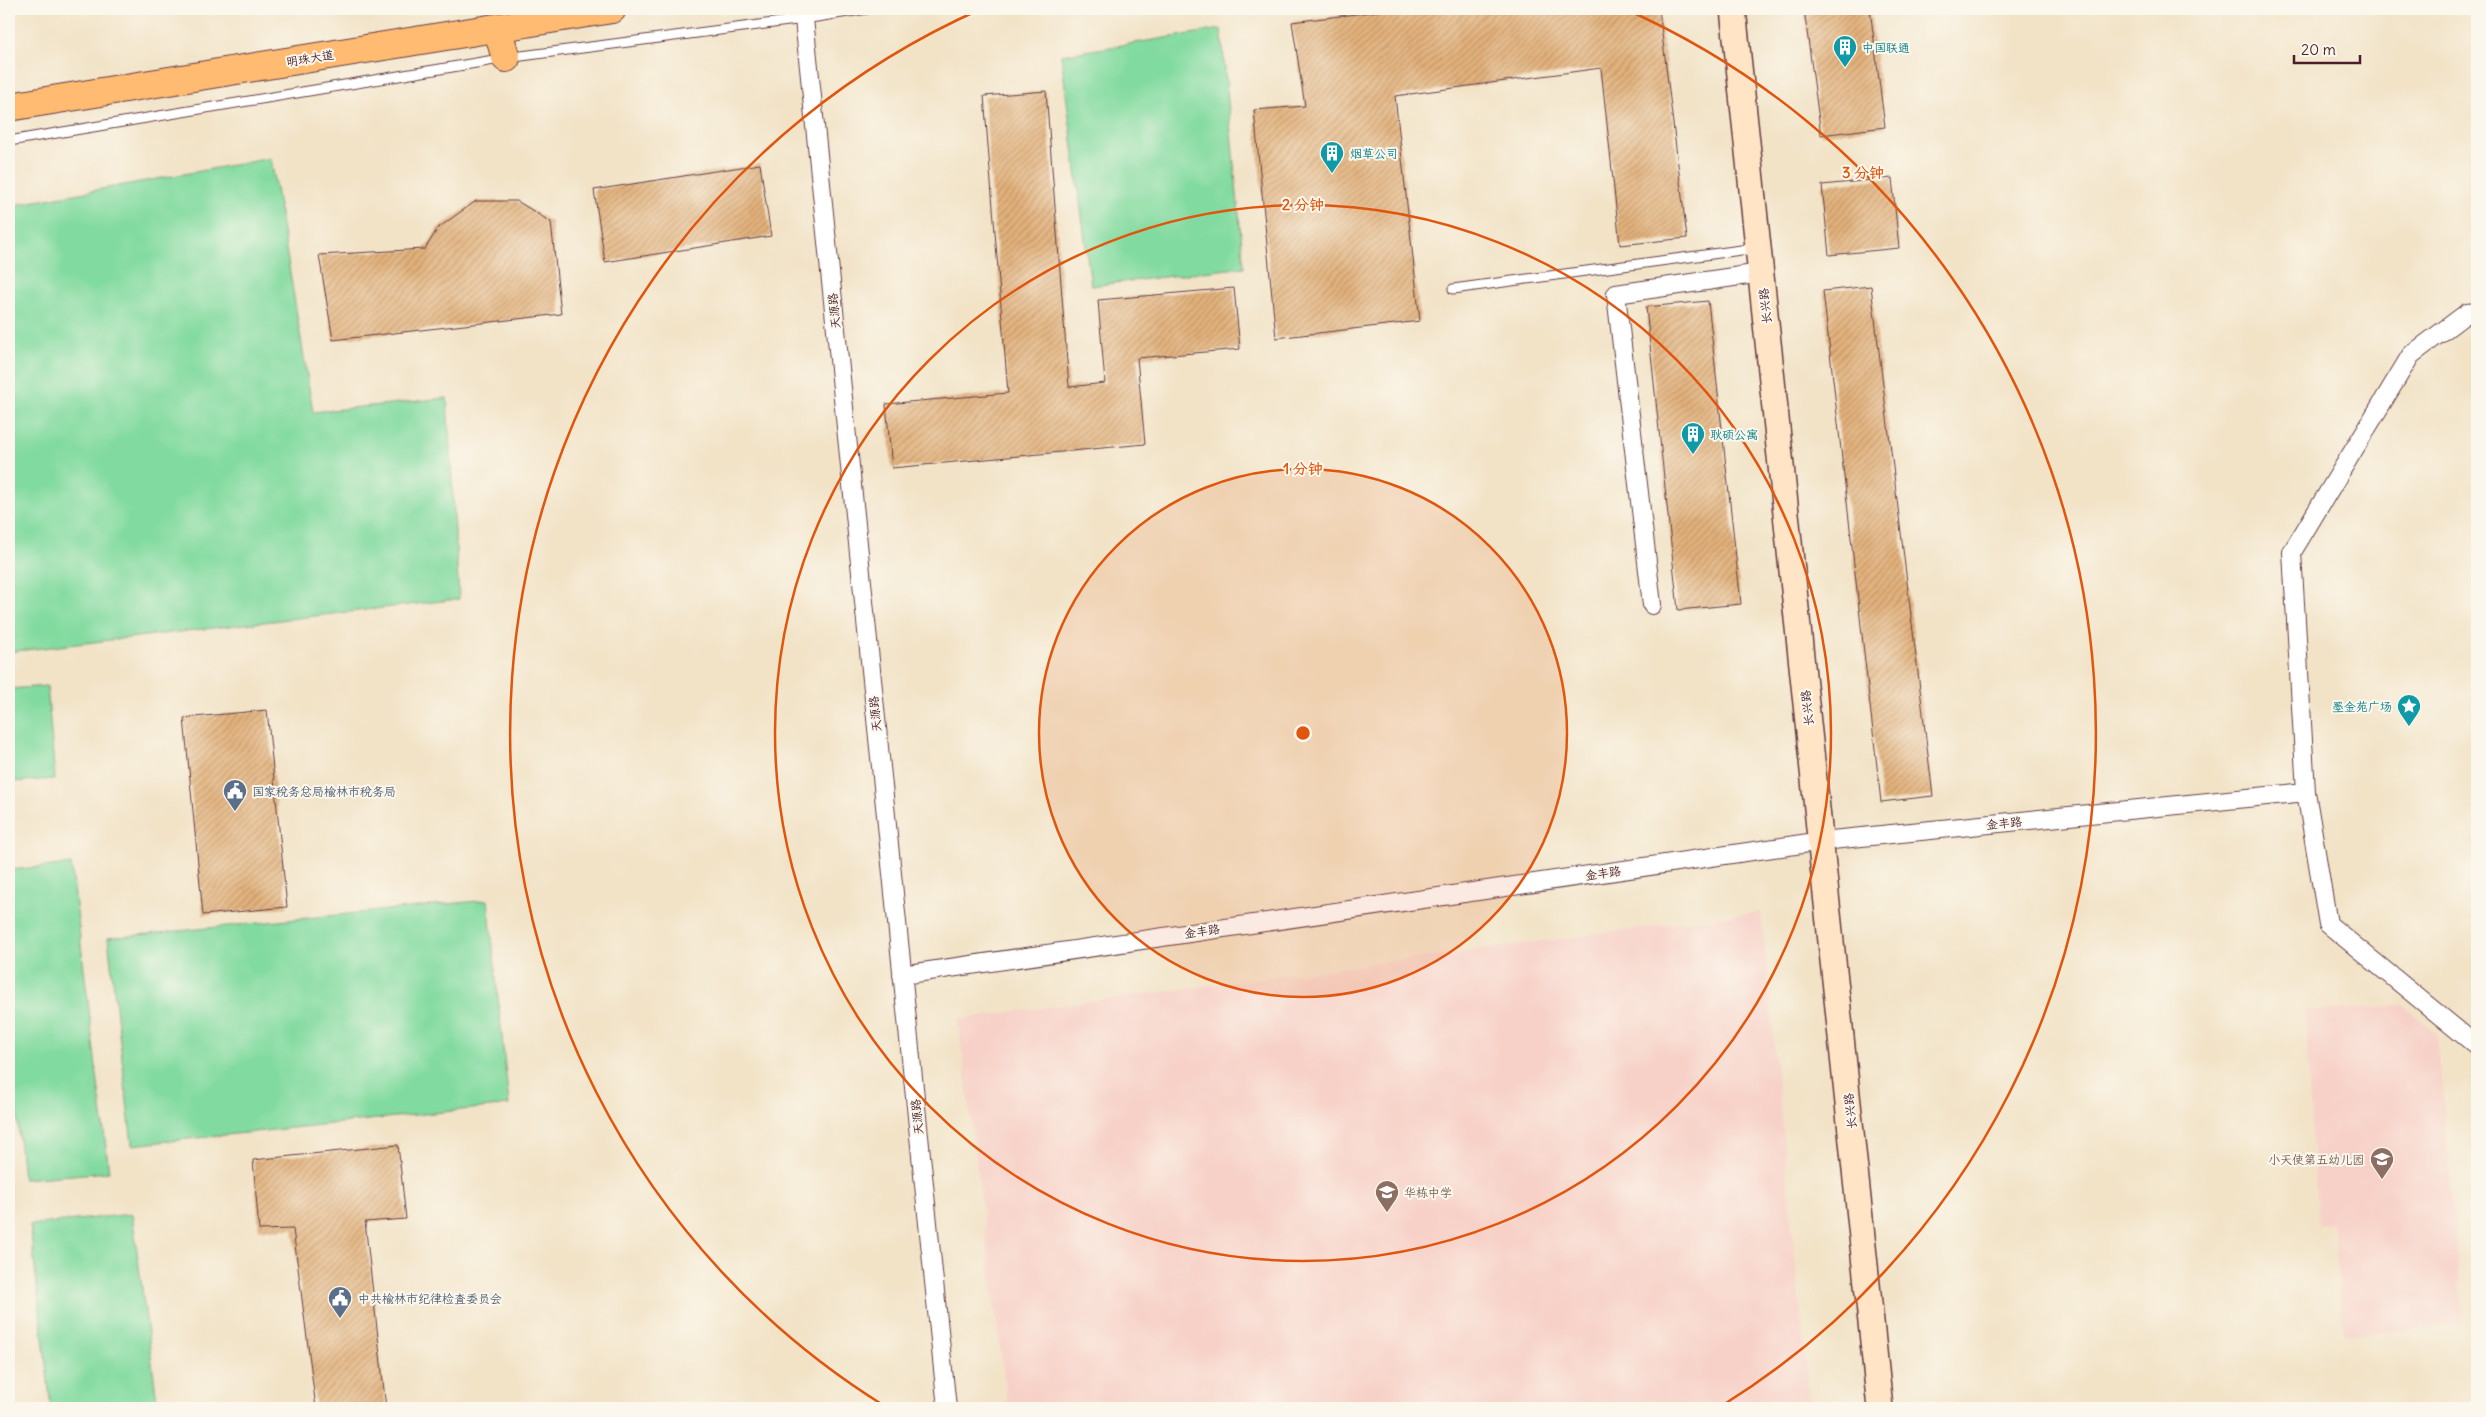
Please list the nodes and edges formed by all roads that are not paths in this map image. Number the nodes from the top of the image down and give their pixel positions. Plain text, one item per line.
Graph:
1 (612, 9) edge
2 (867, 9) edge
3 (1733, 9) edge
4 (804, 19) junction
5 (497, 28) junction
6 (506, 58) junction
7 (9, 107) edge
8 (9, 141) edge
9 (1758, 248) junction
10 (1761, 274) junction
11 (1453, 289) dead end
12 (1628, 292) junction
13 (1630, 310) dead end
14 (2477, 312) edge
15 (1652, 605) dead end
16 (2306, 792) junction
17 (1822, 841) junction
18 (902, 975) junction
19 (2477, 1046) edge
20 (947, 1408) edge
21 (1880, 1408) edge

1 - 5 main road, 明珠大道
2 - 4 lane
3 - 9 street, 长兴路
4 - 6 lane
4 - 18 street, 天源路
5 - 6 main road
5 - 7 main road, 明珠大道
6 - 8 lane
9 - 10 street, 长兴路
9 - 11 lane
10 - 12 street
10 - 17 street, 长兴路
12 - 13 street
12 - 15 street
14 - 16 street
16 - 17 street, 金丰路
16 - 19 street
17 - 18 street, 金丰路
17 - 21 street, 长兴路
18 - 20 street, 天源路

